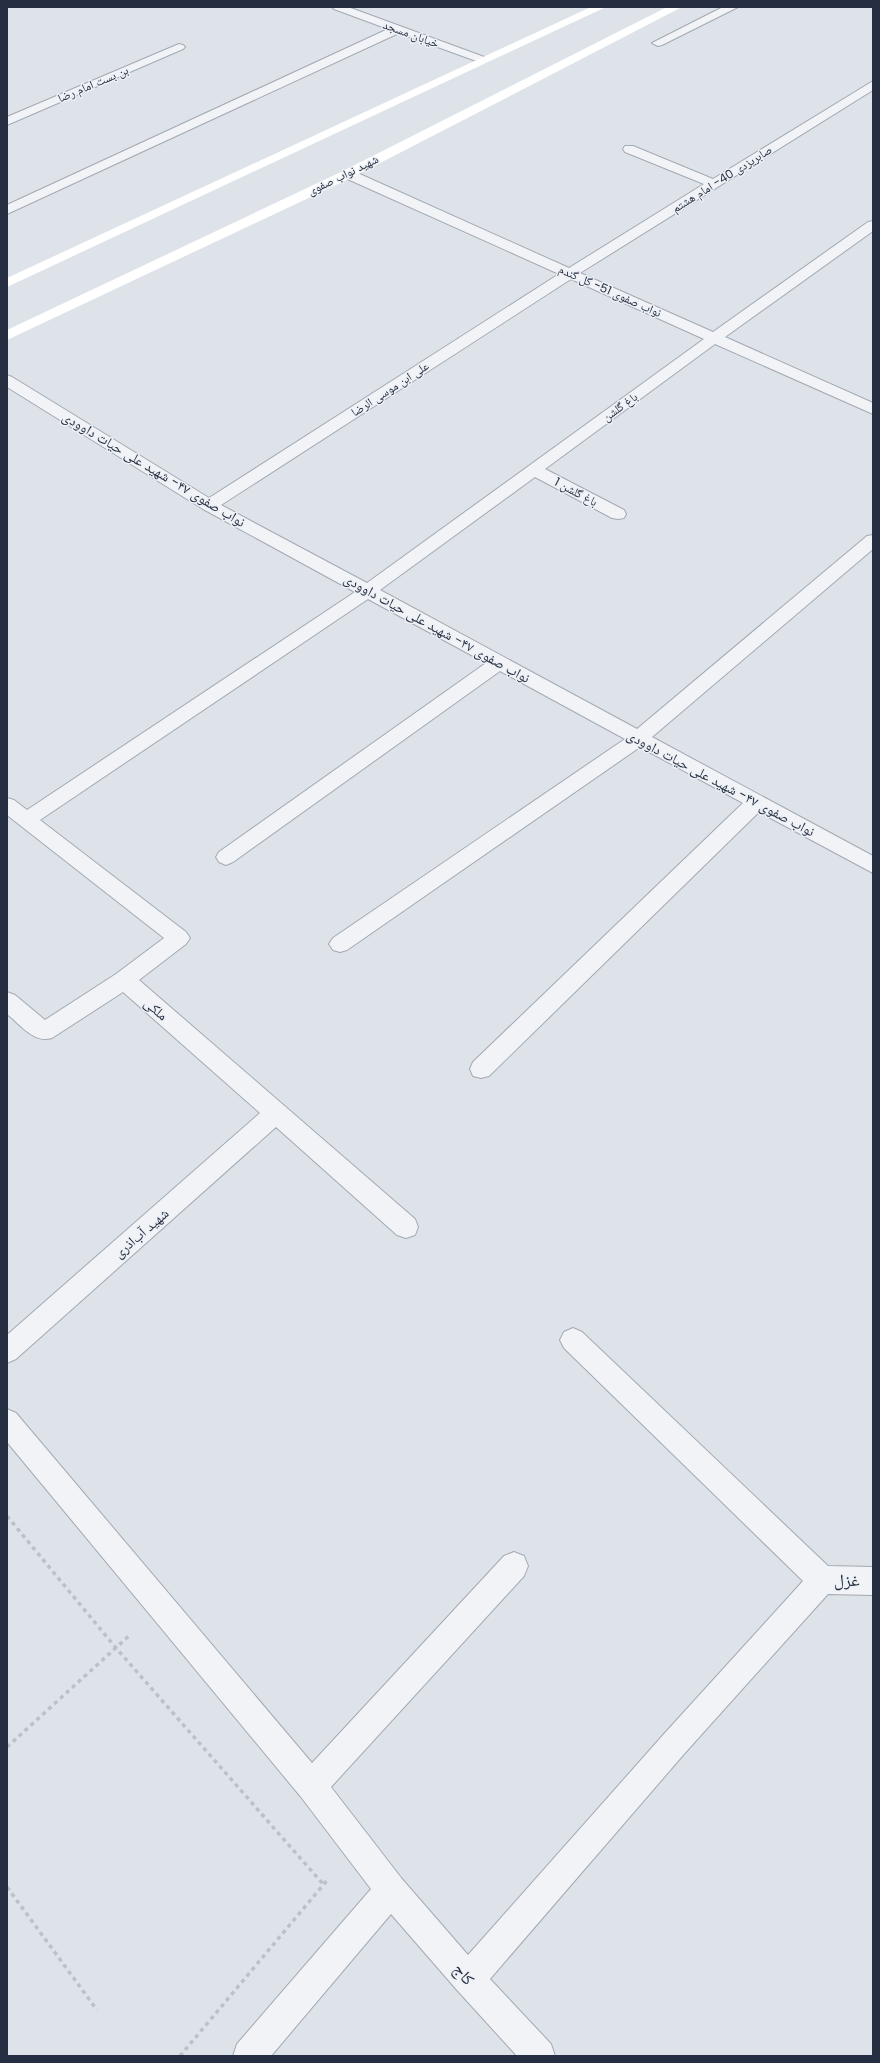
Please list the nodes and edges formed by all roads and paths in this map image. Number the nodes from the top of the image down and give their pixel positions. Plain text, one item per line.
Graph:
1 (338, 7) edge
2 (600, 7) edge
3 (676, 7) edge
4 (732, 7) edge
5 (398, 29) junction
6 (658, 43) dead end
7 (179, 47) dead end
8 (483, 60) junction
9 (873, 85) edge
10 (7, 121) edge
11 (629, 149) dead end
12 (348, 174) junction
13 (714, 184) junction
14 (7, 210) edge
15 (873, 225) edge
16 (570, 274) junction
17 (7, 283) edge
18 (7, 336) edge
19 (714, 338) junction
20 (7, 380) edge
21 (873, 409) edge
22 (534, 470) junction
23 (209, 505) junction
24 (618, 514) dead end
25 (873, 540) edge
26 (368, 591) junction
27 (500, 662) junction
28 (640, 738) junction
29 (757, 802) junction
30 (7, 805) edge
31 (26, 820) junction
32 (226, 858) dead end
33 (873, 865) edge
34 (340, 944) dead end
35 (124, 980) junction
36 (7, 1001) edge
37 (481, 1069) dead end
38 (276, 1114) junction
39 (406, 1227) dead end
40 (573, 1340) dead end
41 (7, 1351) edge
42 (7, 1422) edge
43 (7, 1516) edge
44 (514, 1566) dead end
45 (822, 1580) junction
46 (873, 1581) edge
47 (161, 1607) junction
48 (116, 1648) junction
49 (7, 1747) edge
50 (312, 1786) junction
51 (359, 1848) junction
52 (323, 1884) junction
53 (7, 1887) edge
54 (391, 1890) junction
55 (468, 1979) junction
56 (97, 2010) dead end
57 (180, 2056) edge
58 (248, 2056) edge
59 (539, 2056) edge

1 - 5 street, خیابان مسجد
2 - 8 main road
3 - 12 main road, شهید نواب صفوی
4 - 6 street
5 - 8 street, خیابان مسجد
5 - 14 street
7 - 10 street, بن بست امام رضا
8 - 17 main road
9 - 13 street, صابریزدی 40- امام هشتم
11 - 13 street
12 - 16 street, نواب صفوی 51- گل گندم
12 - 18 main road, شهید نواب صفوی
13 - 16 street, صابریزدی 40- امام هشتم
15 - 19 street, باغ گلشن
16 - 19 street, نواب صفوی 51- گل گندم
16 - 23 street, علی ابن موسی الرضا
19 - 21 street, نواب صفوی 51- گل گندم
19 - 22 street, باغ گلشن
20 - 23 street, نواب صفوی ۴۷- شهید علی حیات داوودی
22 - 24 street, باغ گلشن 1
22 - 26 street, باغ گلشن
23 - 26 street, نواب صفوی ۴۷- شهید علی حیات داوودی
25 - 28 street
26 - 27 street, نواب صفوی ۴۷- شهید علی حیات داوودی
26 - 31 street, باغ گلشن
27 - 28 street, نواب صفوی ۴۷- شهید علی حیات داوودی
27 - 32 street
28 - 29 street, نواب صفوی ۴۷- شهید علی حیات داوودی
28 - 34 street
29 - 33 street, نواب صفوی ۴۷- شهید علی حیات داوودی
29 - 37 street
30 - 31 street
31 - 35 street
35 - 36 street
35 - 38 street, ملکی
38 - 39 street, ملکی
38 - 41 street, شهید‌ آب‌اذری
40 - 45 street
42 - 47 street, کاج
43 - 48 path
44 - 50 street
45 - 46 street, غزل
45 - 55 street
47 - 48 path
47 - 50 street, کاج
48 - 49 path
48 - 52 path
50 - 51 street, کاج
51 - 52 path
51 - 54 street, کاج
52 - 57 path
53 - 56 path
54 - 55 street, کاج
54 - 58 street
55 - 59 street, کاج

